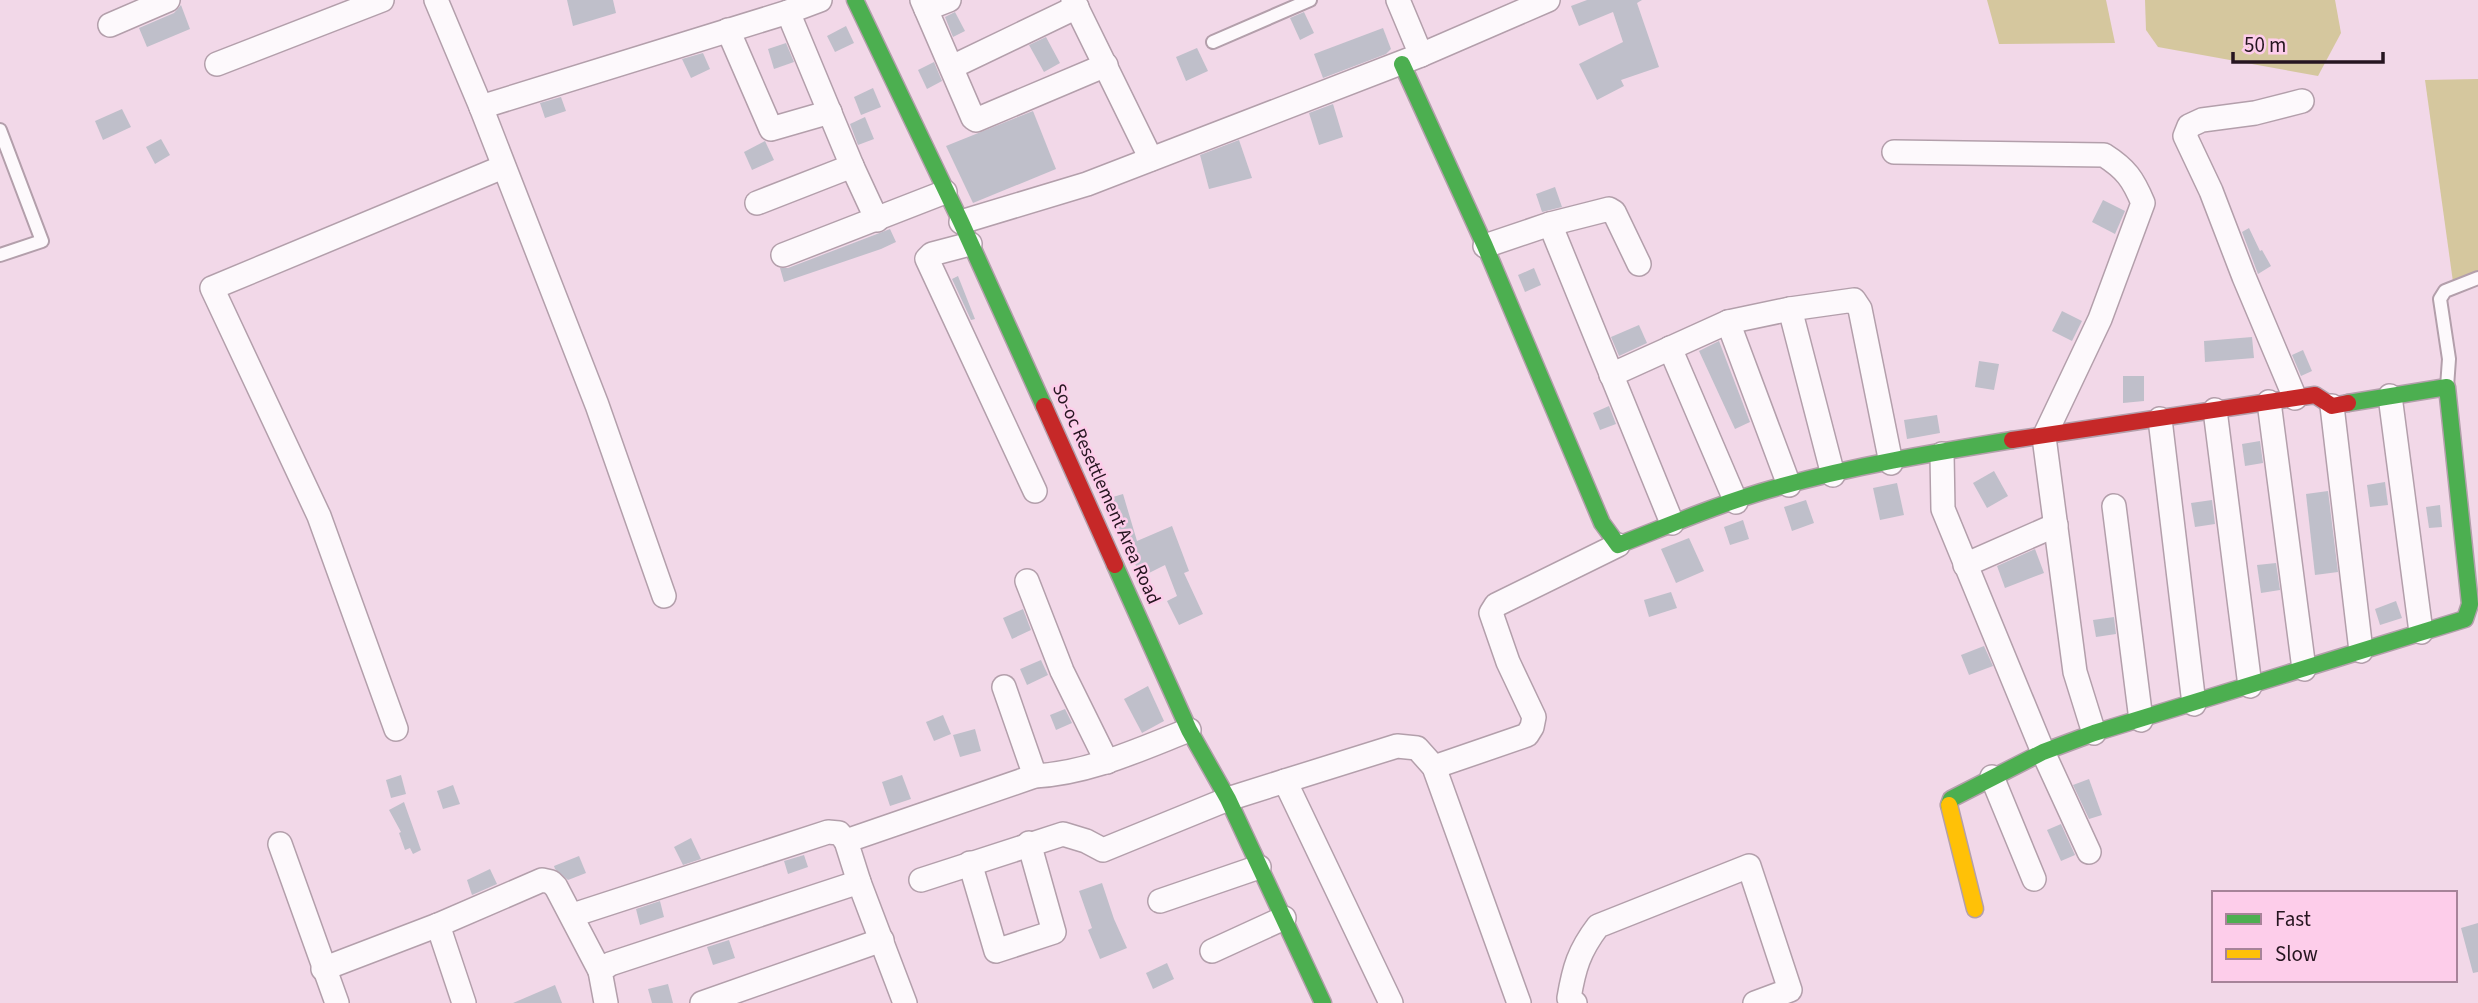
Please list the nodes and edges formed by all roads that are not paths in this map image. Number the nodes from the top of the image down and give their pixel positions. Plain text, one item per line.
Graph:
1 (168, 0) edge
2 (382, 0) edge
3 (436, 0) edge
4 (820, 0) edge
5 (855, 0) edge
6 (949, 0) edge
7 (1310, 0) edge
8 (1398, 0) edge
9 (1548, 0) edge
10 (1075, 4) edge
11 (924, 5) edge
12 (788, 12) junction
13 (110, 25) dead end
14 (728, 30) junction
15 (1213, 42) dead end
16 (1412, 60) junction
17 (217, 64) dead end
18 (1106, 65) junction
19 (952, 67) junction
20 (2302, 101) dead end
21 (481, 107) junction
22 (830, 112) junction
23 (0, 130) edge
24 (1894, 152) dead end
25 (1151, 159) junction
26 (852, 166) junction
27 (503, 167) junction
28 (945, 192) junction
29 (757, 203) dead end
30 (877, 220) junction
31 (961, 222) junction
32 (1550, 224) junction
33 (970, 244) junction
34 (1485, 246) junction
35 (0, 255) edge
36 (783, 255) dead end
37 (1639, 264) dead end
38 (2478, 278) edge
39 (1790, 309) junction
40 (1728, 322) junction
41 (1670, 348) junction
42 (1611, 375) junction
43 (2447, 387) junction
44 (2390, 396) junction
45 (2295, 398) junction
46 (2269, 402) junction
47 (2332, 405) junction
48 (2215, 410) junction
49 (2160, 419) junction
50 (2044, 437) junction
51 (1942, 454) junction
52 (1891, 463) junction
53 (1833, 475) junction
54 (1789, 485) junction
55 (1035, 491) dead end
56 (1736, 502) junction
57 (2114, 506) dead end
58 (2473, 514) edge
59 (1672, 523) junction
60 (2056, 525) junction
61 (1618, 545) junction
62 (1965, 565) junction
63 (1027, 581) dead end
64 (664, 596) dead end
65 (2421, 632) junction
66 (2361, 651) junction
67 (2304, 669) junction
68 (2250, 686) junction
69 (1004, 687) dead end
70 (2194, 704) junction
71 (2141, 720) junction
72 (396, 729) dead end
73 (1189, 730) junction
74 (2094, 733) junction
75 (2043, 752) junction
76 (1107, 762) junction
77 (1434, 767) junction
78 (1034, 776) junction
79 (1992, 777) junction
80 (1285, 780) junction
81 (1228, 799) junction
82 (846, 841) junction
83 (1029, 843) junction
84 (280, 844) dead end
85 (2090, 852) dead end
86 (970, 863) junction
87 (1259, 867) junction
88 (2034, 878) dead end
89 (921, 880) dead end
90 (859, 882) junction
91 (1160, 901) dead end
92 (1975, 909) dead end
93 (572, 915) junction
94 (1284, 918) junction
95 (438, 925) junction
96 (882, 940) junction
97 (1212, 951) dead end
98 (323, 969) junction
99 (600, 971) junction
100 (1567, 1001) edge
101 (902, 1002) edge
102 (337, 1003) edge
103 (464, 1003) edge
104 (606, 1003) edge
105 (702, 1003) edge
106 (1323, 1003) edge
107 (1391, 1003) edge
108 (1519, 1003) edge
109 (1755, 1003) edge

1 - 13 street
2 - 17 street
3 - 21 street
4 - 12 street
5 - 28 street, So-oc Resettlement Area Road
6 - 11 street
7 - 15 lane
8 - 16 street
9 - 16 street
10 - 18 street
10 - 19 street
11 - 19 street
12 - 14 street
12 - 22 street
14 - 21 street
14 - 22 street
16 - 25 street
16 - 34 street
18 - 19 street
18 - 25 street
20 - 45 street
21 - 27 street
22 - 26 street
23 - 35 lane
24 - 50 street
25 - 31 street
26 - 29 street
26 - 30 street
27 - 64 street
27 - 72 street
28 - 30 street
28 - 31 street, So-oc Resettlement Area Road
30 - 36 street
31 - 33 street, So-oc Resettlement Area Road
32 - 34 street
32 - 37 street
32 - 42 street
33 - 55 street
33 - 73 street, So-oc Resettlement Area Road
34 - 61 street
38 - 43 lane
39 - 40 street
39 - 52 street
39 - 53 street
40 - 41 street
40 - 54 street
41 - 42 street
41 - 56 street
42 - 59 street
43 - 44 street
43 - 58 street
44 - 47 street
44 - 65 street
45 - 46 street
45 - 47 street
46 - 48 street
46 - 67 street
47 - 66 street
48 - 49 street
48 - 68 street
49 - 50 street
49 - 70 street
50 - 51 street
50 - 60 street
51 - 52 street
51 - 62 street
52 - 53 street
53 - 54 street
54 - 56 street
56 - 59 street
57 - 71 street
58 - 65 street
59 - 61 street
60 - 62 street
60 - 74 street
61 - 77 street
62 - 75 street
63 - 76 street
65 - 66 street
66 - 67 street
67 - 68 street
68 - 70 street
69 - 78 street
70 - 71 street
71 - 74 street
73 - 76 street
73 - 81 street, So-oc Resettlement Area Road
74 - 75 street
75 - 79 street
75 - 85 street
76 - 78 street
77 - 80 street
77 - 108 street
78 - 82 street
79 - 88 street
79 - 92 street
80 - 81 street
80 - 107 street
81 - 83 street
81 - 87 street, So-oc Resettlement Area Road
82 - 90 street
82 - 93 street
83 - 86 street
83 - 86 street
84 - 98 street
86 - 89 street
87 - 91 street
87 - 94 street, So-oc Resettlement Area Road
90 - 96 street
90 - 99 street
93 - 95 street
93 - 99 street
94 - 97 street
94 - 106 street, So-oc Resettlement Area Road
95 - 98 street
95 - 103 street
96 - 101 street
96 - 105 street
98 - 102 street
99 - 104 street
100 - 109 street

